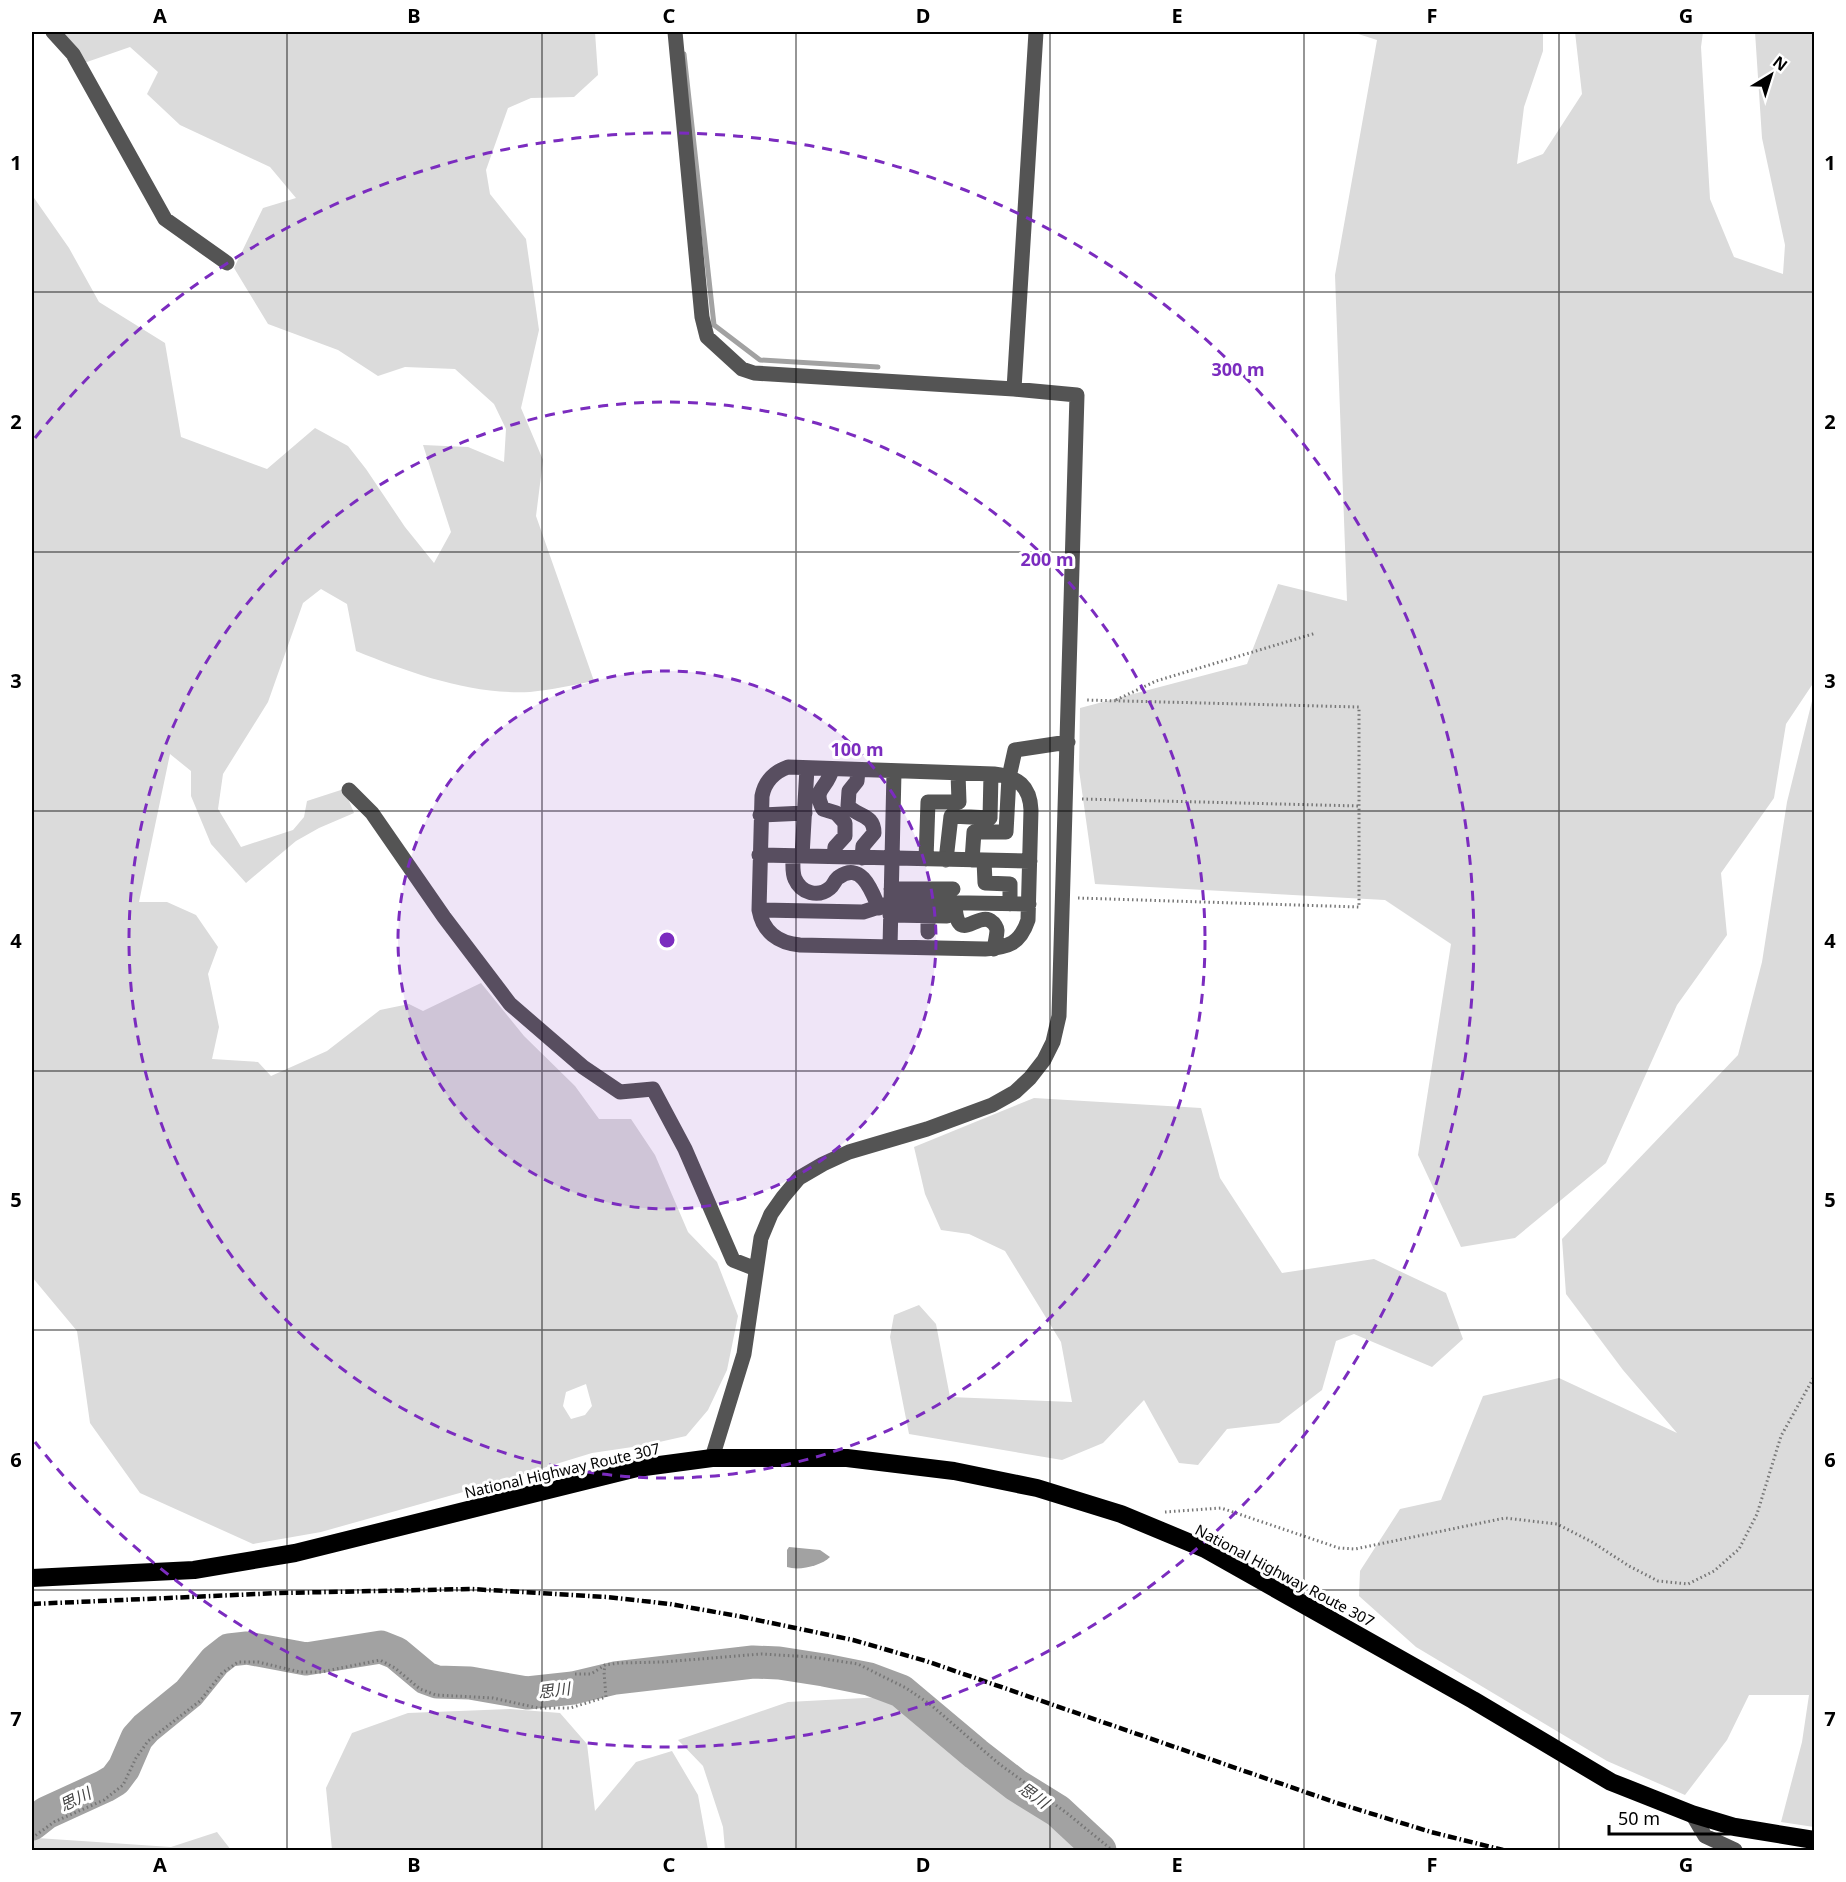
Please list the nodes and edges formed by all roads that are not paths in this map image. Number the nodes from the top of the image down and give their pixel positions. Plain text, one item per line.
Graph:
1 (53, 32) edge
2 (675, 32) edge
3 (1036, 32) edge
4 (227, 263) dead end
5 (1014, 389) junction
6 (1068, 742) junction
7 (807, 768) junction
8 (832, 769) junction
9 (858, 770) junction
10 (894, 772) junction
11 (958, 773) junction
12 (991, 774) junction
13 (1009, 777) junction
14 (349, 790) dead end
15 (805, 813) junction
16 (760, 814) junction
17 (759, 855) junction
18 (798, 856) junction
19 (834, 857) junction
20 (862, 858) junction
21 (892, 858) junction
22 (946, 860) junction
23 (978, 860) junction
24 (1030, 861) junction
25 (928, 874) junction
26 (952, 903) junction
27 (888, 904) junction
28 (1010, 904) junction
29 (1029, 904) junction
30 (759, 910) junction
31 (928, 915) junction
32 (928, 932) dead end
33 (890, 947) junction
34 (994, 949) junction
35 (756, 1269) junction
36 (712, 1458) junction
37 (32, 1578) edge
38 (1692, 1814) junction
39 (1815, 1840) edge
40 (1735, 1851) edge

1 - 4 street
2 - 5 street
3 - 5 street
5 - 6 street
6 - 13 street
6 - 35 street
7 - 8 street
7 - 15 street
7 - 16 street
8 - 9 street
8 - 19 street
9 - 10 street
9 - 20 street
10 - 11 street
10 - 21 street
11 - 12 street
11 - 25 street
12 - 13 street
12 - 22 street
13 - 23 street
13 - 24 street
14 - 35 street
15 - 16 street
15 - 18 street
16 - 17 street
17 - 18 street
17 - 30 street
18 - 19 street
18 - 27 street
19 - 20 street
20 - 21 street
21 - 25 street
21 - 27 street
22 - 23 street
22 - 25 street
23 - 24 street
23 - 28 street
24 - 29 street
25 - 26 street
25 - 27 street
26 - 27 street
26 - 28 street
26 - 31 street
26 - 34 street
27 - 30 street
27 - 31 street
27 - 33 street
28 - 29 street
29 - 34 street
30 - 33 street
31 - 32 street
33 - 34 street
35 - 36 street
36 - 37 highway, National Highway Route 307
36 - 38 highway, National Highway Route 307
38 - 39 highway, National Highway Route 307
38 - 40 street

